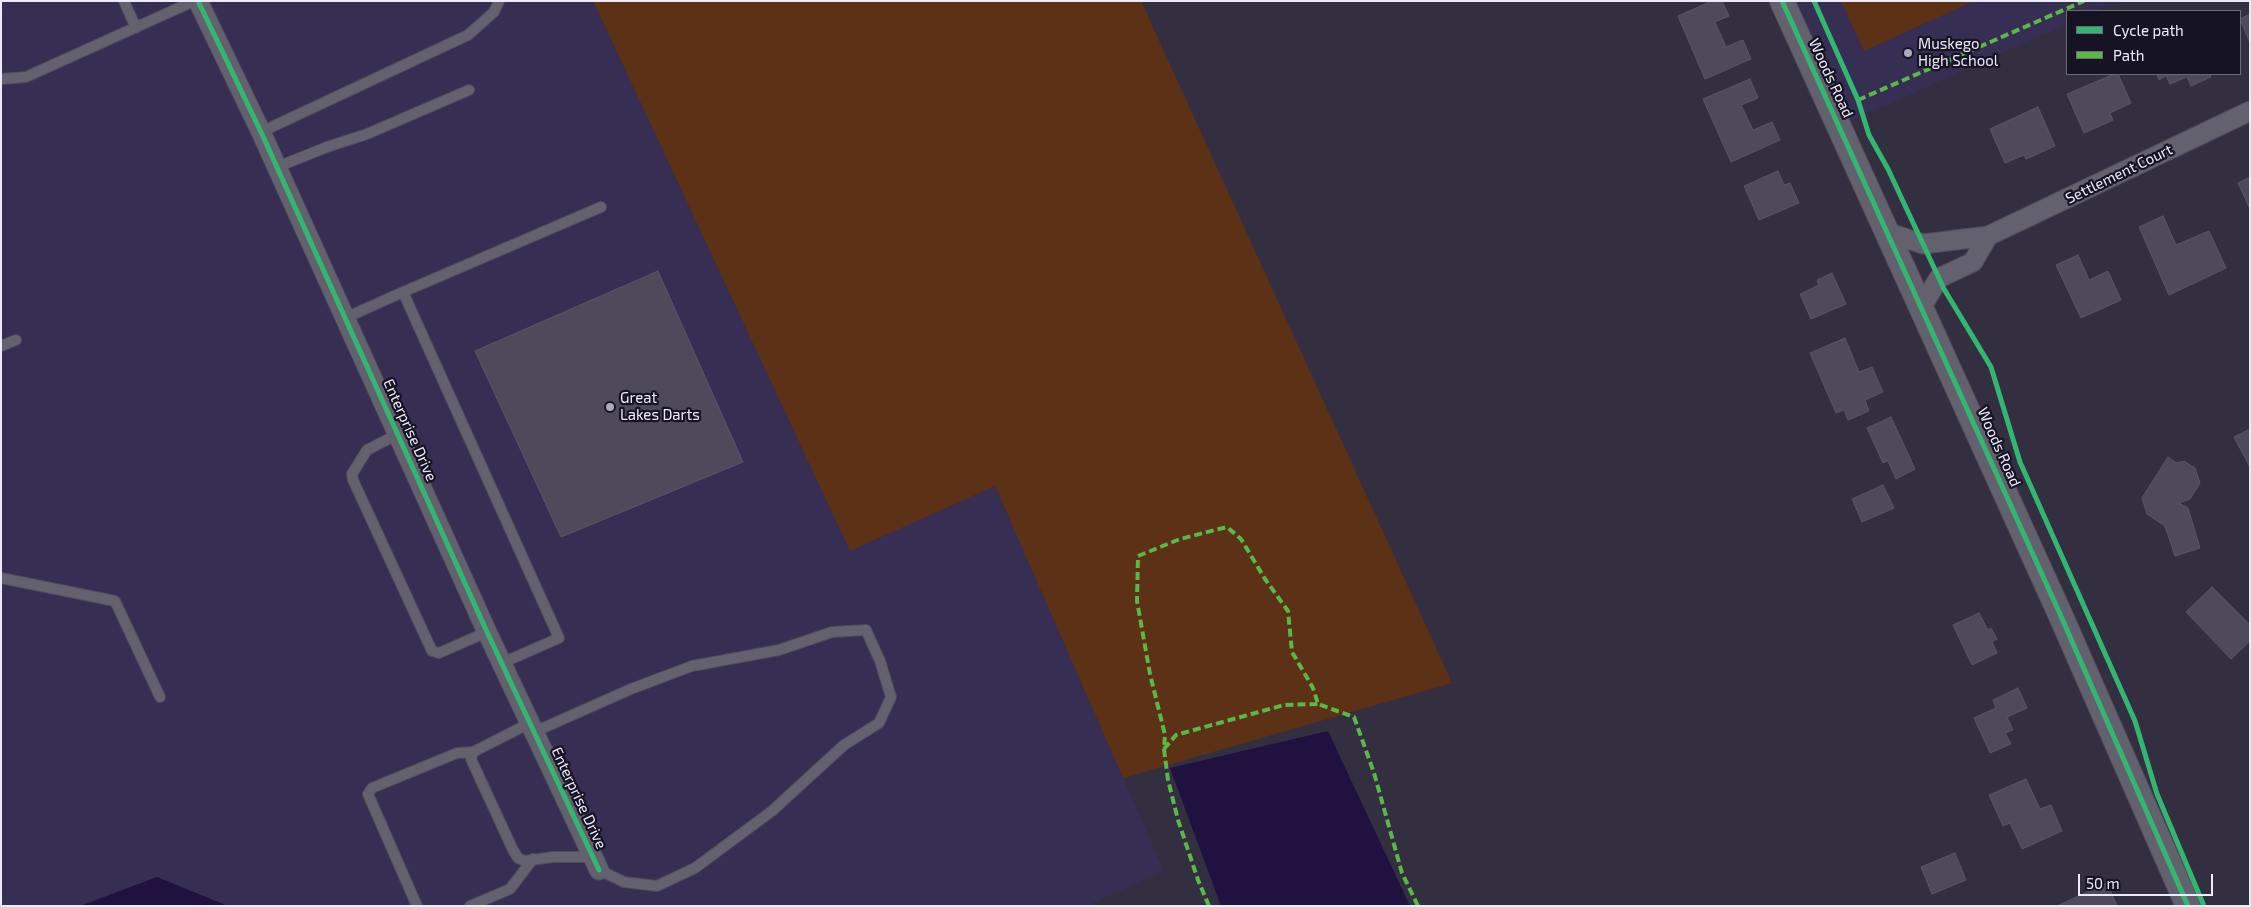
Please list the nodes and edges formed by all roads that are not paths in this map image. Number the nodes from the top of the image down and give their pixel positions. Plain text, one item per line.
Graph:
1 (124, 1) edge
2 (196, 1) edge
3 (499, 1) edge
4 (1782, 1) edge
5 (136, 28) junction
6 (1, 79) edge
7 (469, 90) dead end
8 (2250, 111) edge
9 (261, 132) junction
10 (277, 167) junction
11 (601, 207) dead end
12 (1886, 232) junction
13 (1988, 236) junction
14 (403, 292) junction
15 (1921, 308) junction
16 (345, 318) junction
17 (16, 340) dead end
18 (1, 346) edge
19 (398, 434) junction
20 (1, 578) edge
21 (488, 632) junction
22 (502, 663) junction
23 (160, 697) dead end
24 (532, 728) junction
25 (473, 752) junction
26 (533, 860) junction
27 (596, 863) junction
28 (417, 906) edge
29 (470, 906) edge
30 (2188, 906) edge

1 - 5 lane
2 - 5 lane
2 - 9 street, Enterprise Drive
3 - 9 lane
4 - 12 street, Woods Road
5 - 6 lane
7 - 10 lane
8 - 13 street, Settlement Court
9 - 10 street, Enterprise Drive
10 - 16 street, Enterprise Drive
11 - 14 lane
12 - 13 street, Settlement Court
12 - 15 street, Woods Road
13 - 15 street
14 - 16 lane
14 - 22 lane
15 - 30 street, Woods Road
16 - 19 street, Enterprise Drive
17 - 18 lane
19 - 21 street, Enterprise Drive
19 - 21 lane
20 - 23 lane
21 - 22 street, Enterprise Drive
22 - 24 street, Enterprise Drive
24 - 25 lane
24 - 27 street, Enterprise Drive
24 - 27 lane
25 - 26 lane
25 - 28 lane
26 - 27 lane
26 - 29 lane

